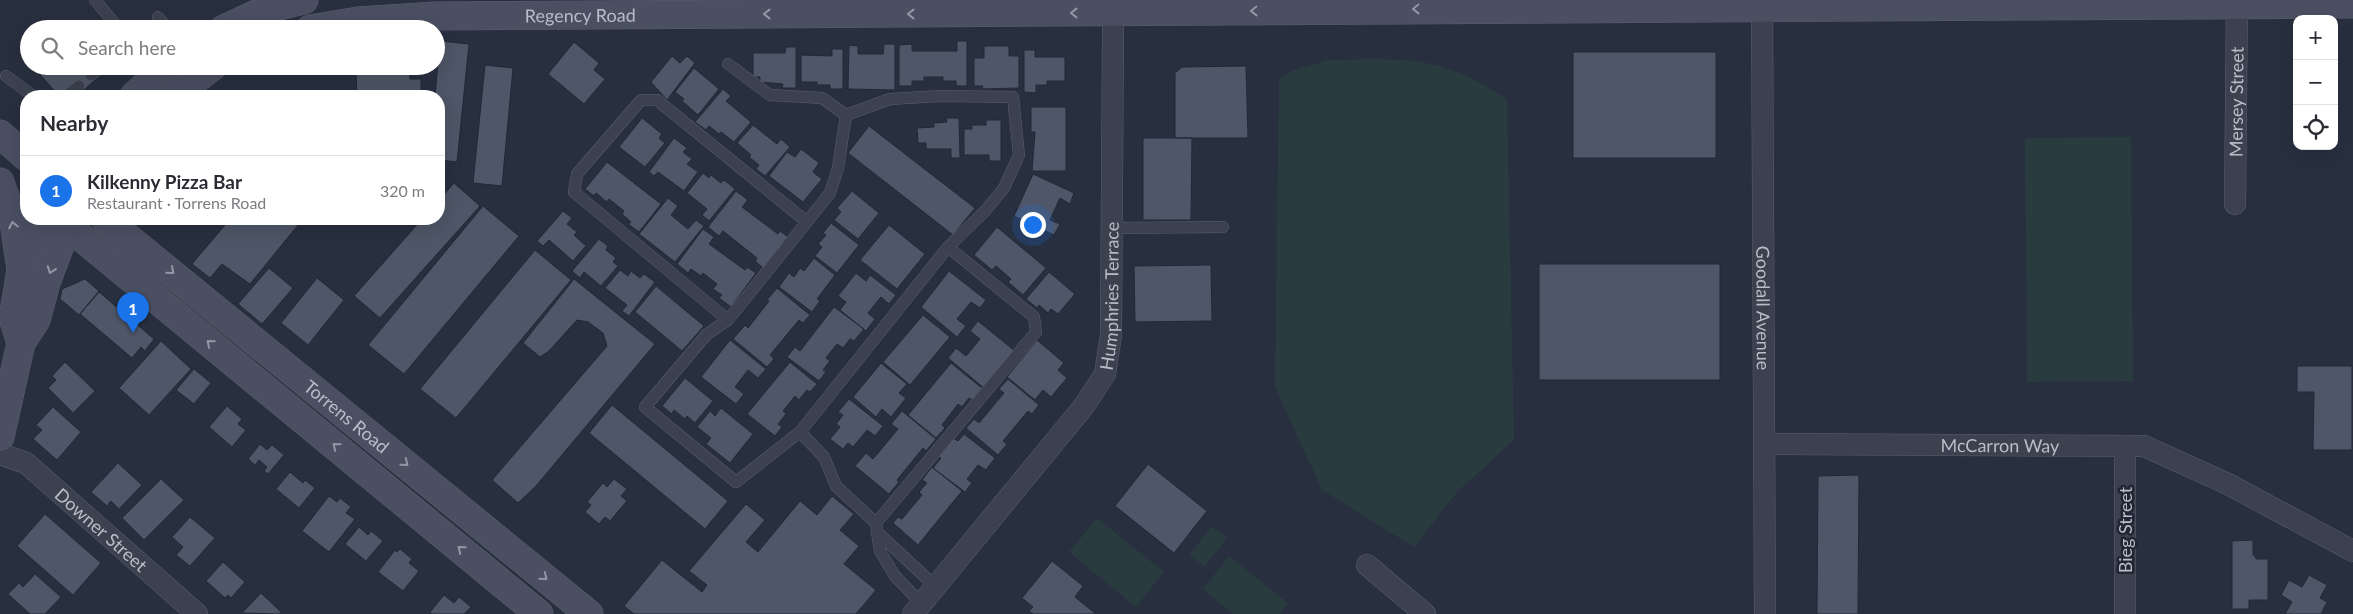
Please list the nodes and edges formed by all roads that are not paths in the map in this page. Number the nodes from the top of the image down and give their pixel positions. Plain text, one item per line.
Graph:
1 (95, 0) edge
2 (304, 0) edge
3 (2106, 2) edge
4 (2237, 2) edge
5 (1762, 3) edge
6 (1815, 3) edge
7 (2353, 4) edge
8 (1111, 6) edge
9 (494, 8) edge
10 (158, 17) dead end
11 (112, 20) edge
12 (160, 20) edge
13 (243, 20) edge
14 (358, 20) edge
15 (728, 64) dead end
16 (156, 75) edge
17 (201, 75) edge
18 (6, 76) dead end
19 (79, 86) dead end
20 (25, 90) edge
21 (74, 90) edge
22 (140, 90) edge
23 (182, 90) edge
24 (0, 113) edge
25 (846, 115) junction
26 (20, 128) edge
27 (0, 134) edge
28 (20, 152) edge
29 (0, 176) edge
30 (0, 182) edge
31 (20, 191) edge
32 (2235, 204) dead end
33 (807, 222) junction
34 (38, 225) edge
35 (65, 225) edge
36 (71, 225) edge
37 (1223, 227) dead end
38 (1112, 228) junction
39 (131, 229) edge
40 (948, 247) junction
41 (21, 270) junction
42 (728, 320) junction
43 (21, 343) junction
44 (800, 432) junction
45 (0, 438) edge
46 (1764, 444) junction
47 (2125, 446) junction
48 (0, 454) edge
49 (877, 528) junction
50 (506, 546) junction
51 (2353, 551) edge
52 (1367, 566) dead end
53 (486, 569) junction
54 (936, 587) junction
55 (917, 609) edge
56 (197, 614) edge
57 (539, 614) edge
58 (589, 614) edge
59 (1425, 614) edge
60 (1765, 614) edge
61 (2125, 614) edge

1 - 11 lane
2 - 13 main road
3 - 4 main road, Regency Road
3 - 6 main road, Regency Road
4 - 7 main road, Regency Road
4 - 32 street, Mersey Street
5 - 6 main road, Regency Road
5 -> 8 main road, Regency Road
5 - 46 street, Goodall Avenue
8 -> 9 main road, Regency Road
8 - 38 street, Humphries Terrace
9 - 14 main road, Regency Road
10 - 12 lane
15 - 25 lane
16 - 22 main road
17 - 23 main road
18 - 20 lane
19 - 21 lane
24 - 26 main road
25 - 33 lane
25 - 40 lane
27 - 28 main road
29 - 31 main road
41 -> 30 main road
33 - 42 lane
33 - 42 lane
34 - 41 main road
35 -> 43 main road
53 -> 36 main road, Torrens Road
37 - 38 lane
38 - 54 street, Humphries Terrace
39 -> 50 main road, Torrens Road
40 - 44 lane
40 - 49 lane
41 - 43 main road
42 - 44 lane
43 - 45 main road
44 - 49 lane
46 - 47 street, McCarron Way
46 - 60 street, Goodall Avenue
47 - 51 street, McCarron Way
47 - 61 street, Bieg Street
48 - 56 street, Downer Street
49 - 54 lane
49 - 55 lane
50 - 53 main road
50 -> 58 main road, Torrens Road
52 - 59 street
53 - 57 main road, Torrens Road
54 - 55 street, Humphries Terrace

